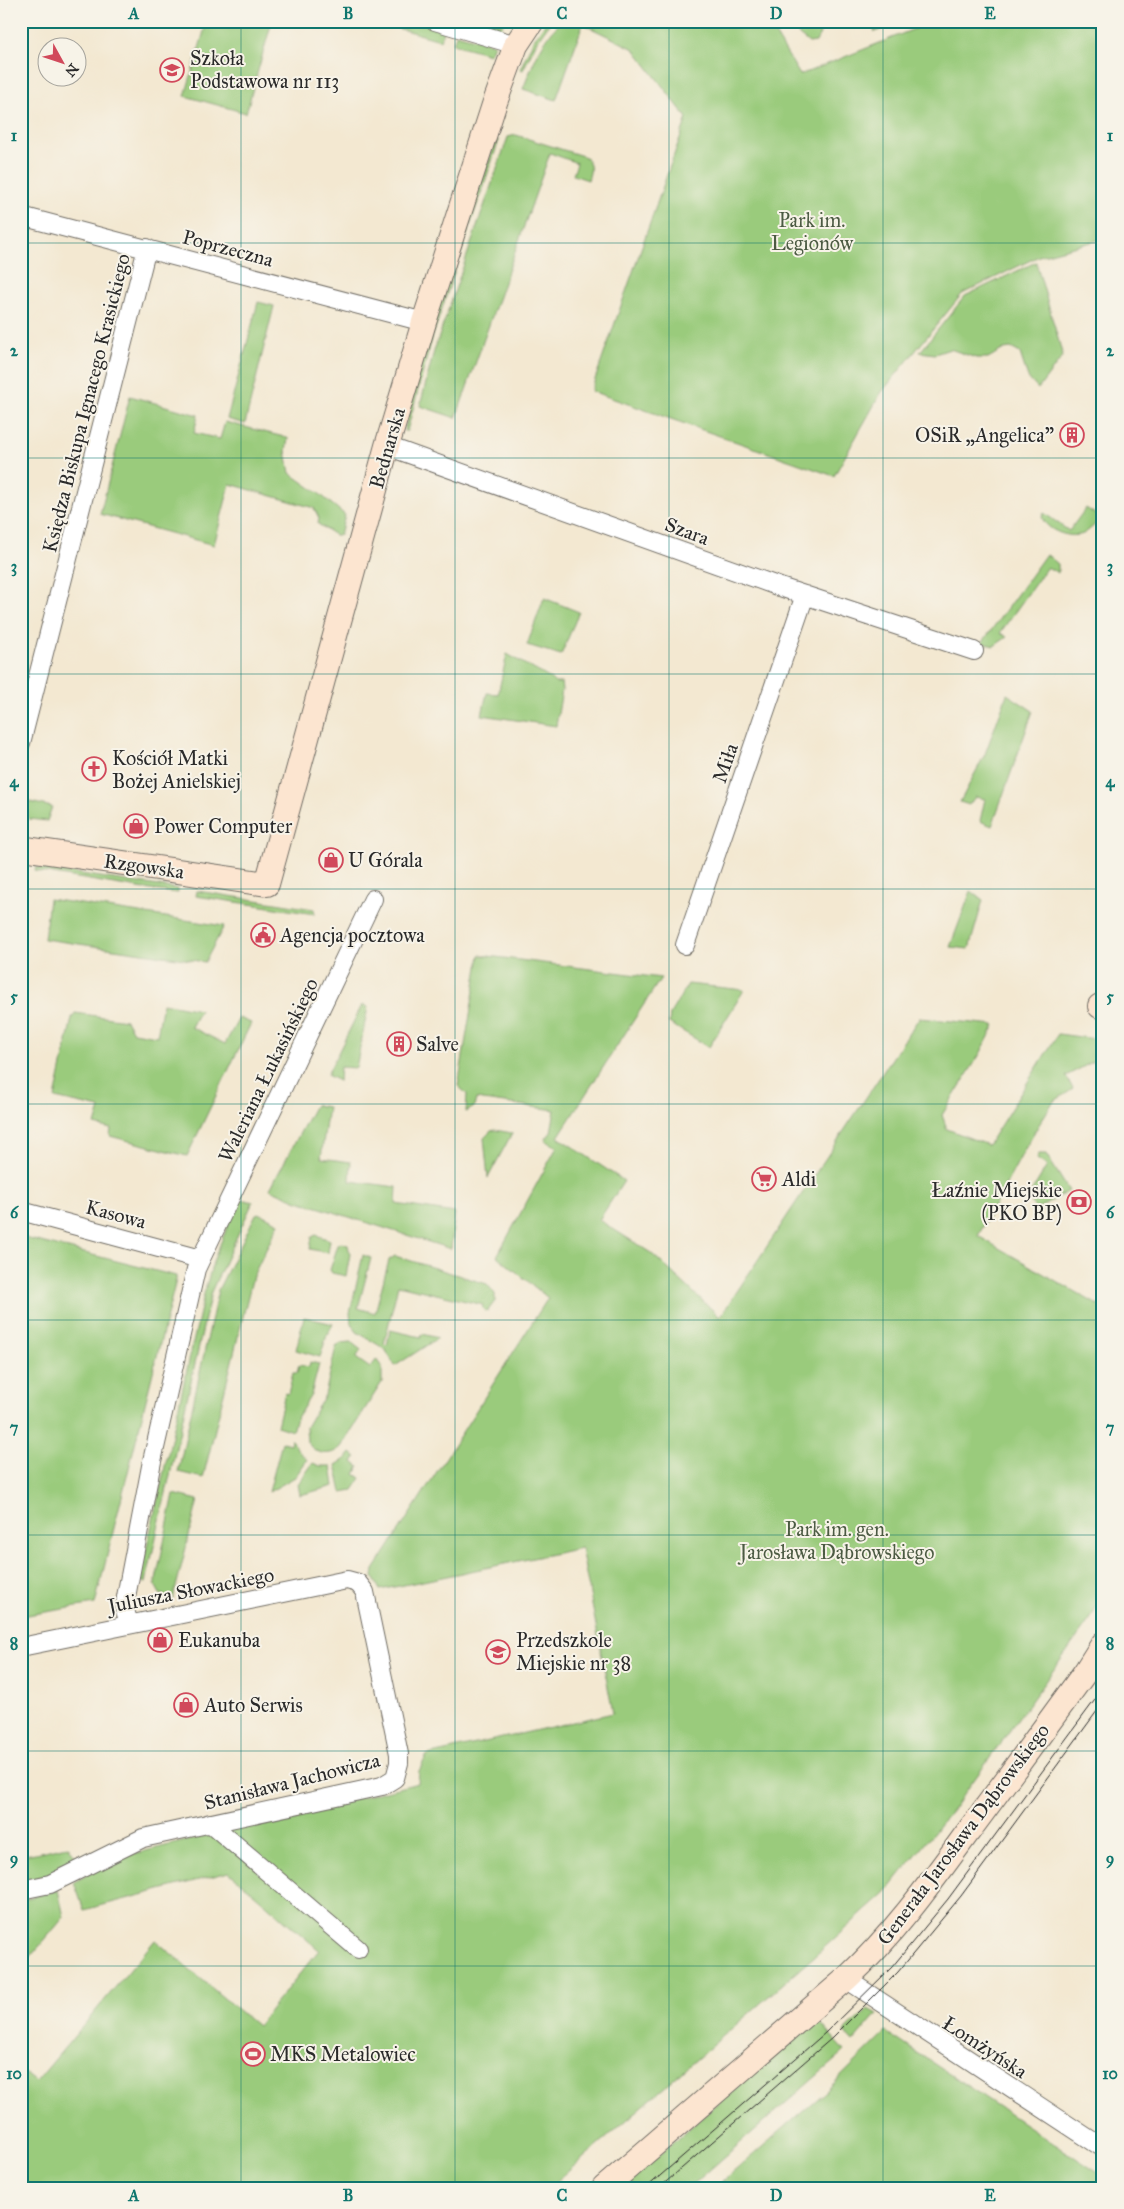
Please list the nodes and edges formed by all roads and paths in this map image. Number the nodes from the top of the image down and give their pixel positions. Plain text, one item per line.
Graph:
1 (435, 21) edge
2 (532, 21) edge
3 (516, 45) junction
4 (21, 216) edge
5 (147, 248) junction
6 (424, 322) junction
7 (387, 446) junction
8 (805, 595) junction
9 (974, 651) dead end
10 (21, 743) edge
11 (21, 848) edge
12 (267, 884) joint
13 (373, 899) dead end
14 (685, 945) dead end
15 (21, 1211) edge
16 (200, 1259) junction
17 (365, 1592) joint
18 (129, 1624) junction
19 (1103, 1644) edge
20 (21, 1647) edge
21 (210, 1824) junction
22 (21, 1890) edge
23 (358, 1949) dead end
24 (846, 1979) junction
25 (1103, 2148) edge
26 (604, 2188) edge

1 - 3 street
2 - 3 street, Bednarska
3 - 6 street, Bednarska
4 - 5 street, Poprzeczna
5 - 6 street, Poprzeczna
5 - 10 street, Księdza Biskupa Ignacego Krasickiego
6 - 7 street, Bednarska
7 - 8 street, Szara
7 - 12 street, Bednarska
8 - 9 street, Szara
8 - 14 street, Miła
11 - 12 street, Rzgowska
13 - 16 street, Waleriana Łukasińskiego
15 - 16 street, Kasowa
16 - 18 street, Waleriana Łukasińskiego
17 - 18 street, Juliusza Słowackiego
17 - 21 street, Stanisława Jachowicza
18 - 20 street, Juliusza Słowackiego
19 - 24 street, Generała Jarosława Dąbrowskiego
21 - 22 street, Stanisława Jachowicza
21 - 23 street
24 - 25 street, Łomżyńska
24 - 26 street, Generała Jarosława Dąbrowskiego

